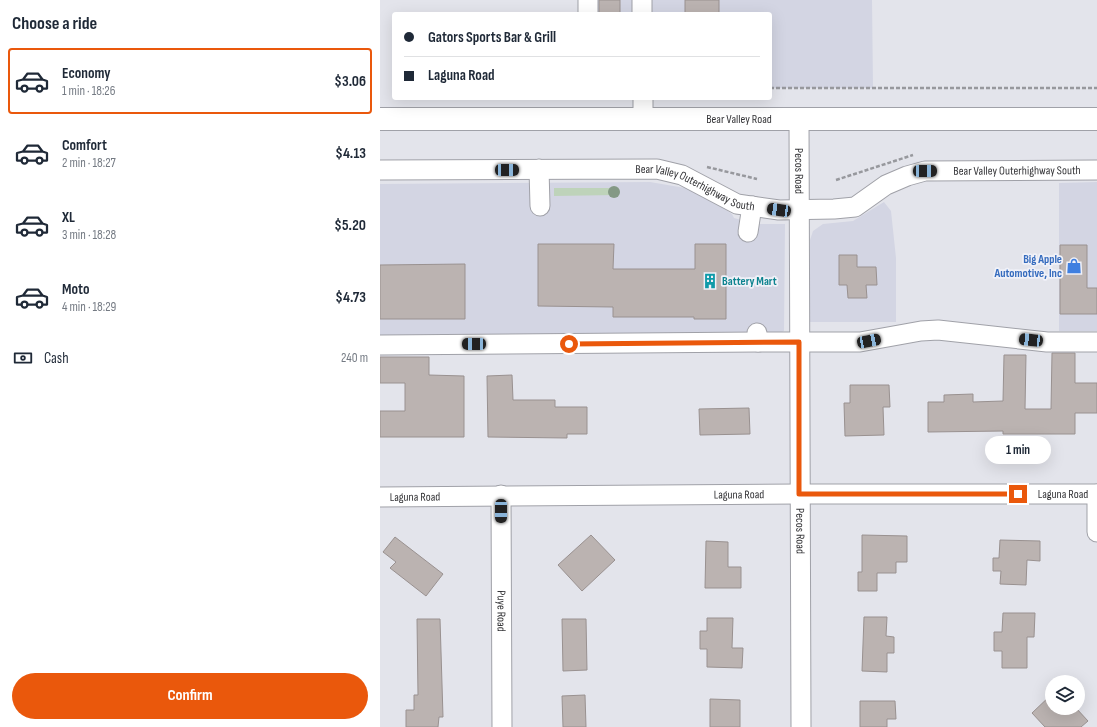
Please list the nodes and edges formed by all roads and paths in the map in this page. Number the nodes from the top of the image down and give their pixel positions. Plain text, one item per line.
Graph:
1 (588, 0) edge
2 (642, 0) edge
3 (588, 12) edge
4 (642, 12) edge
5 (772, 88) edge
6 (1097, 88) edge
7 (643, 100) edge
8 (1097, 119) edge
9 (380, 120) edge
10 (643, 120) junction
11 (799, 120) junction
12 (539, 169) junction
13 (380, 170) edge
14 (1097, 170) edge
15 (540, 206) dead end
16 (752, 206) junction
17 (800, 210) junction
18 (748, 232) dead end
19 (799, 342) junction
20 (1097, 342) edge
21 (380, 345) edge
22 (799, 494) junction
23 (1097, 494) edge
24 (501, 495) junction
25 (380, 497) edge
26 (1097, 532) edge
27 (502, 727) edge
28 (802, 727) edge

1 - 3 street
2 - 4 street
5 - 6 path
7 - 10 street
8 - 11 main road, Bear Valley Road
9 - 10 main road, Bear Valley Road
10 - 11 main road, Bear Valley Road
11 - 17 street, Pecos Road
12 - 13 street, Bear Valley Outerhighway South
12 - 15 street
12 - 16 street, Bear Valley Outerhighway South
14 - 17 street, Bear Valley Outerhighway South
16 - 17 street, Bear Valley Outerhighway South
16 - 18 street
17 - 19 street, Pecos Road
19 - 20 street
19 - 21 street
19 - 22 street, Pecos Road
22 - 23 street, Laguna Road
22 - 24 street, Laguna Road
22 - 28 street, Pecos Road
23 - 26 street
24 - 25 street, Laguna Road
24 - 27 street, Puye Road

